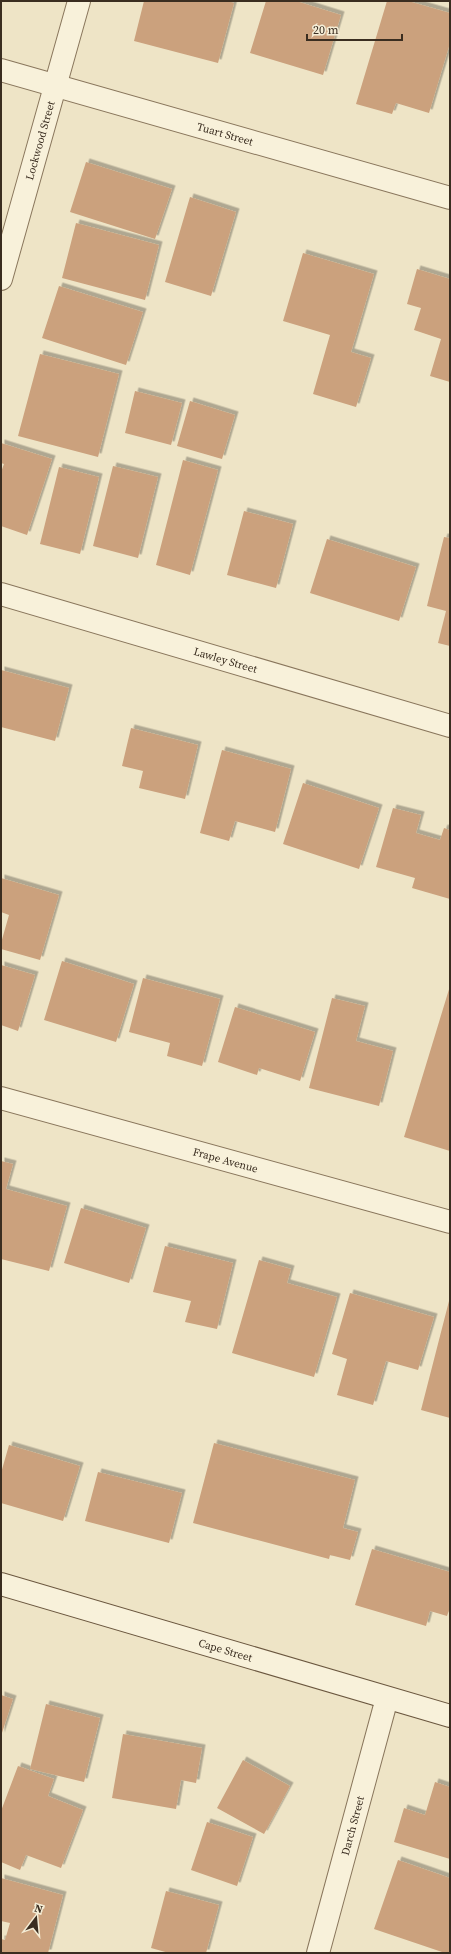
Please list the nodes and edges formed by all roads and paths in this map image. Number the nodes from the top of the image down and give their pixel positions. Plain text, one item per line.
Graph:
1 (79, 1) edge
2 (1, 70) edge
3 (55, 85) junction
4 (450, 198) edge
5 (1, 279) edge
6 (1, 594) edge
7 (450, 726) edge
8 (1, 1098) edge
9 (450, 1222) edge
10 (1, 1584) edge
11 (387, 1698) junction
12 (450, 1716) edge
13 (318, 1953) edge

1 - 3 street, Lockwood Street
2 - 3 street, Tuart Street
3 - 4 street, Tuart Street
3 - 5 street, Lockwood Street
6 - 7 street, Lawley Street
8 - 9 street, Frape Avenue
10 - 11 street, Cape Street
11 - 12 street, Cape Street
11 - 13 street, Darch Street

